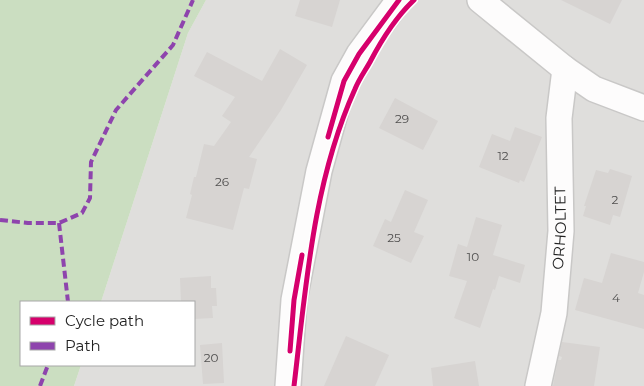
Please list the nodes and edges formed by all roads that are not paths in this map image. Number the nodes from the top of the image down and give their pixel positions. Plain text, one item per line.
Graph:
1 (398, 0) edge
2 (480, 0) edge
3 (565, 69) junction
4 (644, 108) edge
5 (288, 386) edge
6 (538, 386) edge

1 - 5 street
2 - 3 street
3 - 4 street
3 - 6 street, ORHOLTET

